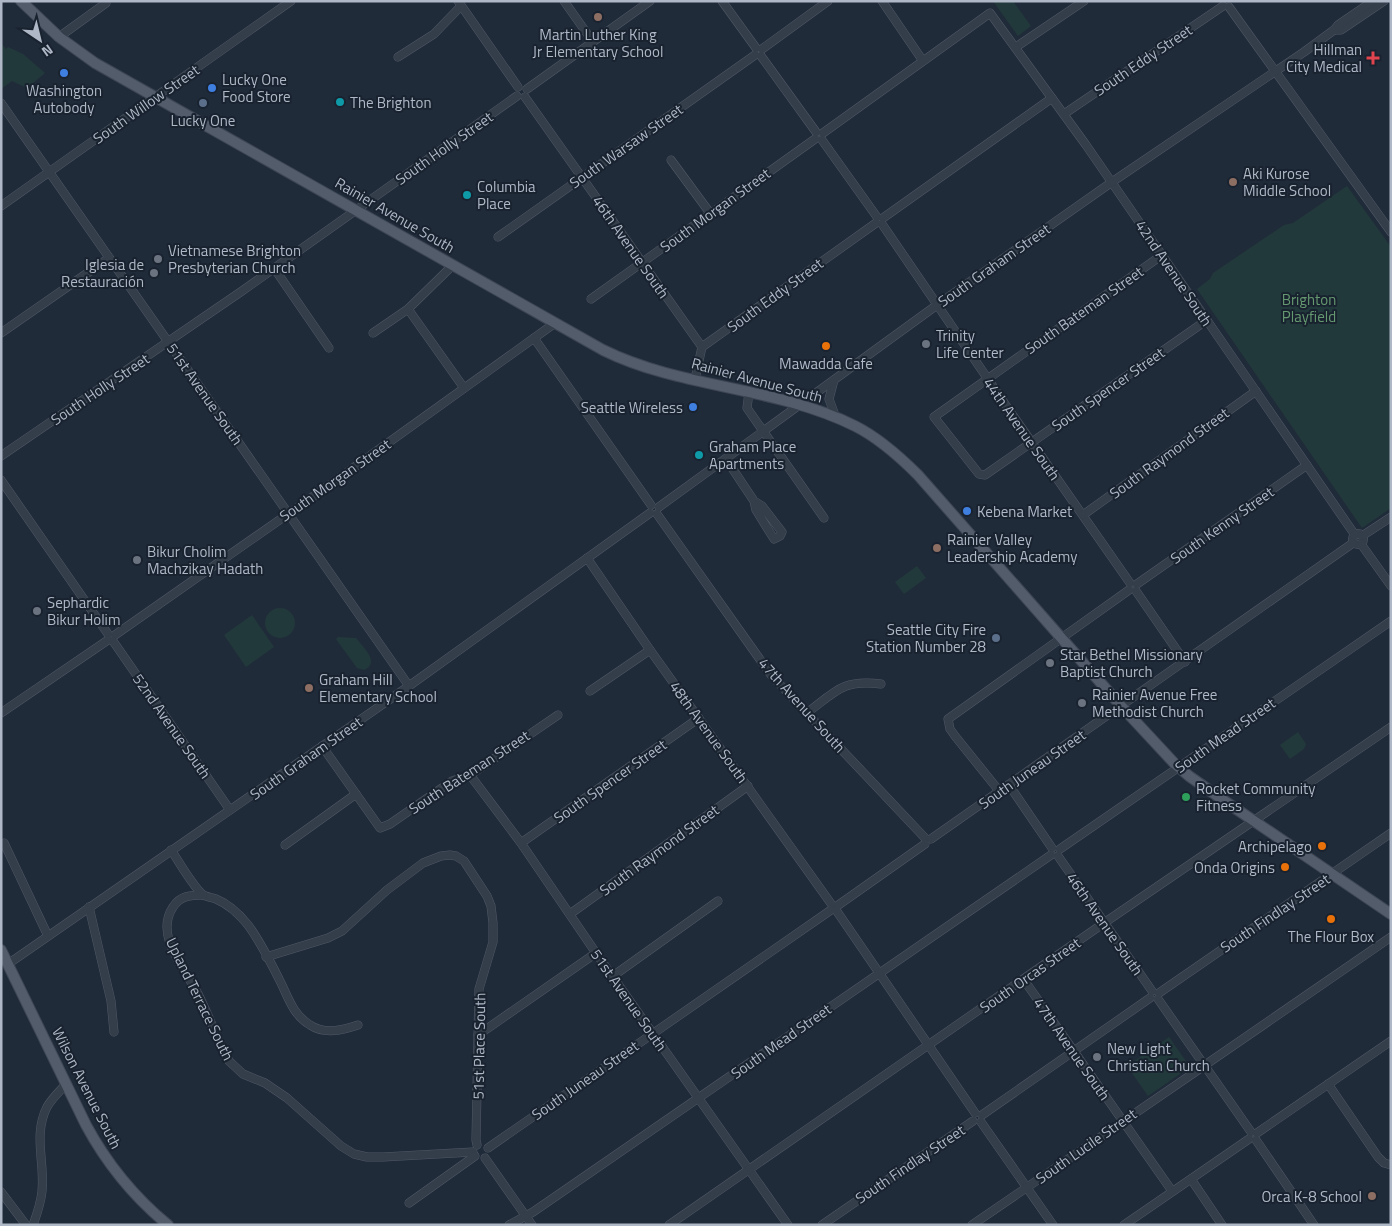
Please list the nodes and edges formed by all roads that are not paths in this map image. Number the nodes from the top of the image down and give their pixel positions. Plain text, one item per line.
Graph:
1 (21, 1) edge
2 (291, 1) edge
3 (564, 1) edge
4 (650, 1) edge
5 (722, 1) edge
6 (828, 1) edge
7 (882, 1) edge
8 (1084, 1) edge
9 (1373, 1) edge
10 (1384, 1) edge
11 (106, 4) dead end
12 (460, 4) edge
13 (1226, 4) edge
14 (990, 13) joint
15 (1334, 30) junction
16 (59, 37) junction
17 (593, 42) junction
18 (1016, 47) junction
19 (758, 52) junction
20 (398, 57) dead end
21 (923, 61) junction
22 (1276, 71) junction
23 (522, 92) junction
24 (157, 97) junction
25 (1052, 98) junction
26 (1, 103) edge
27 (1064, 114) junction
28 (819, 136) junction
29 (671, 160) dead end
30 (50, 172) junction
31 (582, 178) junction
32 (1112, 182) junction
33 (1, 206) edge
34 (355, 210) junction
35 (710, 213) junction
36 (879, 221) junction
37 (1391, 232) edge
38 (498, 237) dead end
39 (1162, 255) junction
40 (109, 258) junction
41 (642, 262) junction
42 (453, 265) junction
43 (274, 268) junction
44 (591, 299) dead end
45 (937, 305) junction
46 (408, 309) junction
47 (1206, 320) junction
48 (555, 323) junction
49 (1, 333) edge
50 (373, 333) dead end
51 (534, 338) junction
52 (169, 342) junction
53 (702, 347) junction
54 (329, 348) dead end
55 (988, 378) junction
56 (695, 380) junction
57 (834, 380) junction
58 (464, 388) junction
59 (1256, 391) junction
60 (749, 392) junction
61 (800, 405) junction
62 (836, 418) junction
63 (763, 432) junction
64 (1032, 442) junction
65 (1, 456) edge
66 (726, 459) junction
67 (1307, 465) junction
68 (985, 476) joint
69 (1, 480) edge
70 (754, 501) junction
71 (654, 510) junction
72 (288, 513) junction
73 (1083, 515) junction
74 (1391, 517) edge
75 (824, 518) dead end
76 (1358, 539) junction
77 (587, 558) junction
78 (1391, 586) edge
79 (1133, 587) junction
80 (1391, 621) edge
81 (111, 638) junction
82 (1062, 638) junction
83 (650, 650) junction
84 (1185, 662) junction
85 (881, 684) dead end
86 (409, 686) junction
87 (590, 691) dead end
88 (1122, 707) junction
89 (1, 713) edge
90 (807, 713) junction
91 (558, 715) dead end
92 (699, 718) junction
93 (1391, 727) edge
94 (322, 746) junction
95 (1178, 767) junction
96 (470, 775) junction
97 (1009, 785) junction
98 (748, 786) junction
99 (1000, 792) junction
100 (356, 794) junction
101 (230, 810) junction
102 (1254, 821) junction
103 (1391, 834) edge
104 (927, 840) junction
105 (521, 843) junction
106 (4, 844) dead end
107 (285, 845) dead end
108 (171, 850) junction
109 (1055, 852) junction
110 (1332, 874) junction
111 (203, 895) junction
112 (718, 901) dead end
113 (89, 907) junction
114 (834, 908) junction
115 (570, 914) junction
116 (1391, 914) edge
117 (1104, 923) junction
118 (48, 936) junction
119 (1391, 937) edge
120 (1, 950) edge
121 (596, 953) junction
122 (266, 957) junction
123 (8, 964) junction
124 (880, 973) junction
125 (613, 976) junction
126 (1024, 980) junction
127 (1155, 995) junction
128 (358, 1025) dead end
129 (114, 1032) dead end
130 (654, 1034) junction
131 (478, 1036) junction
132 (1391, 1041) edge
133 (928, 1046) junction
134 (1074, 1051) junction
135 (1204, 1066) junction
136 (67, 1083) junction
137 (1328, 1084) junction
138 (698, 1098) junction
139 (978, 1118) junction
140 (1122, 1121) junction
141 (1253, 1136) junction
142 (488, 1148) junction
143 (475, 1151) junction
144 (485, 1158) junction
145 (1389, 1164) edge
146 (749, 1169) junction
147 (1190, 1179) junction
148 (1026, 1187) junction
149 (1172, 1191) junction
150 (1, 1192) edge
151 (409, 1203) dead end
152 (525, 1215) junction
153 (26, 1225) edge
154 (33, 1225) edge
155 (168, 1225) edge
156 (509, 1225) edge
157 (532, 1225) edge
158 (669, 1225) edge
159 (788, 1225) edge
160 (822, 1225) edge
161 (972, 1225) edge
162 (1053, 1225) edge
163 (1124, 1225) edge
164 (1222, 1225) edge
165 (1314, 1225) edge

1 - 16 main road, Rainier Avenue South
2 - 24 street, South Willow Street
3 - 17 street
4 - 17 street, South Holly Street
5 - 19 street, 44th Avenue South
6 - 19 street, South Warsaw Street
7 - 21 street
8 - 18 street
9 - 15 street, South Graham Street
10 - 15 street, South Graham Street
11 - 16 street
12 - 20 street
12 - 23 street, 46th Avenue South
13 - 22 street
13 - 27 street, South Eddy Street
14 - 18 street, 42nd Avenue South
14 - 21 street, South Morgan Street
15 - 22 street, South Graham Street
16 - 24 main road, Rainier Avenue South
17 - 23 street, South Holly Street
18 - 25 street, 42nd Avenue South
19 - 28 street, 44th Avenue South
19 - 31 street, South Warsaw Street
21 - 28 street, South Morgan Street
22 - 32 street, South Graham Street
22 - 37 street
23 - 31 street, 46th Avenue South
23 - 34 street, South Holly Street
24 - 30 street, South Willow Street
24 - 34 main road, Rainier Avenue South
25 - 27 street, 42nd Avenue South
25 - 36 street, South Eddy Street
26 - 30 street, 51st Avenue South
27 - 32 street, 42nd Avenue South
28 - 35 street, South Morgan Street
28 - 36 street, 44th Avenue South
29 - 35 street
30 - 33 street, South Willow Street
30 - 40 street, 51st Avenue South
31 - 38 street, South Warsaw Street
31 - 41 street, 46th Avenue South
32 - 39 street, 42nd Avenue South
32 - 45 street, South Graham Street
34 - 42 main road, Rainier Avenue South
34 - 43 street, South Holly Street
35 - 41 street, South Morgan Street
36 - 45 street, 44th Avenue South
36 - 53 street, South Eddy Street
39 - 47 street, 42nd Avenue South
39 - 55 street, South Bateman Street
40 - 49 street
40 - 52 street, 51st Avenue South
41 - 44 street, South Morgan Street
41 - 53 street, 46th Avenue South
42 - 46 street
42 - 48 main road, Rainier Avenue South
43 - 52 street, South Holly Street
43 - 54 street
45 - 55 street, 44th Avenue South
45 - 57 street, South Graham Street
46 - 50 street
46 - 58 street
47 - 59 street, 42nd Avenue South
47 - 64 street, South Spencer Street
48 - 51 street, South Morgan Street
48 - 56 main road, Rainier Avenue South
51 - 58 street, South Morgan Street
51 - 71 street, 47th Avenue South
52 - 65 street, South Holly Street
52 - 72 street, 51st Avenue South
53 - 56 street
55 - 64 street, 44th Avenue South
55 - 68 street, South Bateman Street
56 - 60 main road, Rainier Avenue South
57 - 61 street, South Graham Street
57 - 62 street
58 - 72 street, South Morgan Street
59 - 67 street, 42nd Avenue South
59 - 73 street, South Raymond Street
60 - 61 main road, Rainier Avenue South
60 - 63 street
61 - 62 main road, Rainier Avenue South
61 - 63 street, South Graham Street
62 - 82 main road, Rainier Avenue South
63 - 66 street, South Graham Street
63 - 75 street
64 - 68 street, South Spencer Street
64 - 73 street, 44th Avenue South
66 - 70 street
66 - 71 street, South Graham Street
67 - 76 street, 42nd Avenue South
67 - 79 street, South Kenny Street
69 - 81 street, 52nd Avenue South
70 - 70 street
71 - 77 street, South Graham Street
71 - 90 street, 47th Avenue South
72 - 81 street, South Morgan Street
72 - 86 street, 51st Avenue South
73 - 79 street, 44th Avenue South
74 - 76 street, South Juneau Street
76 - 78 street, 42nd Avenue South
76 - 84 street, South Juneau Street
77 - 83 street, 48th Avenue South
77 - 86 street, South Graham Street
79 - 82 street, South Kenny Street
79 - 84 street, 44th Avenue South
80 - 95 street, South Mead Street
81 - 89 street, South Morgan Street
81 - 101 street, 52nd Avenue South
82 - 88 main road, Rainier Avenue South
82 - 99 street, South Kenny Street
83 - 87 street
83 - 92 street, 48th Avenue South
84 - 88 street, South Juneau Street
85 - 90 street
86 - 94 street, South Graham Street
88 - 95 main road, Rainier Avenue South
88 - 97 street, South Juneau Street
90 - 104 street, 47th Avenue South
91 - 96 street, South Bateman Street
92 - 98 street, 48th Avenue South
92 - 105 street, South Spencer Street
93 - 102 street, South Orcas Street
94 - 100 street
94 - 101 street, South Graham Street
95 - 102 main road, Rainier Avenue South
95 - 109 street, South Mead Street
96 - 100 street, South Bateman Street
96 - 105 street, 51st Avenue South
97 - 99 street, South Juneau Street
97 - 109 street, 46th Avenue South
98 - 114 street, 48th Avenue South
98 - 115 street, South Raymond Street
99 - 104 street, South Juneau Street
100 - 107 street
101 - 108 street, South Graham Street
102 - 110 main road, Rainier Avenue South
102 - 117 street, South Orcas Street
103 - 110 street, South Findlay Street
104 - 114 street, South Juneau Street
105 - 115 street, 51st Avenue South
106 - 118 street
108 - 111 street
108 - 113 street, South Graham Street
109 - 117 street, 46th Avenue South
109 - 124 street, South Mead Street
110 - 116 main road, Rainier Avenue South
110 - 127 street, South Findlay Street
111 - 122 street
111 - 143 street, Upland Terrace South
112 - 125 street
113 - 118 street, South Graham Street
113 - 129 street
114 - 124 street, 48th Avenue South
114 - 130 street, South Juneau Street
115 - 121 street, 51st Avenue South
117 - 126 street, South Orcas Street
117 - 127 street, 46th Avenue South
118 - 123 street, South Graham Street
119 - 135 street, South Lucile Street
120 - 123 main road, Wilson Avenue South
121 - 125 street, 51st Avenue South
121 - 131 street
122 - 128 street
122 - 131 street, 51st Place South
123 - 136 main road, Wilson Avenue South
124 - 133 street, 48th Avenue South
124 - 138 street, South Mead Street
125 - 130 street, 51st Avenue South
126 - 133 street, South Orcas Street
126 - 134 street, 47th Avenue South
127 - 134 street, South Findlay Street
127 - 135 street, 46th Avenue South
130 - 138 street, 51st Avenue South
130 - 142 street, South Juneau Street
131 - 143 street, 51st Place South
132 - 137 street
133 - 139 street, 48th Avenue South
133 - 146 street, South Orcas Street
134 - 139 street, South Findlay Street
134 - 140 street, 47th Avenue South
135 - 140 street, South Lucile Street
135 - 141 street, 46th Avenue South
136 - 154 street
136 - 155 main road, Wilson Avenue South
137 - 141 street
137 - 145 street
138 - 146 street, 51st Avenue South
138 - 152 street, South Mead Street
139 - 148 street, 48th Avenue South
139 - 160 street, South Findlay Street
140 - 148 street, South Lucile Street
140 - 149 street, 47th Avenue South
141 - 147 street
141 - 165 street, 46th Avenue South
142 - 143 street
142 - 144 street
143 - 144 street
143 - 151 street
144 - 152 street
146 - 158 street, South Orcas Street
146 - 159 street, 51st Avenue South
147 - 149 street
147 - 164 street
148 - 161 street, South Lucile Street
148 - 162 street, 48th Avenue South
149 - 163 street
150 - 153 street
152 - 156 street, South Mead Street
152 - 157 street

